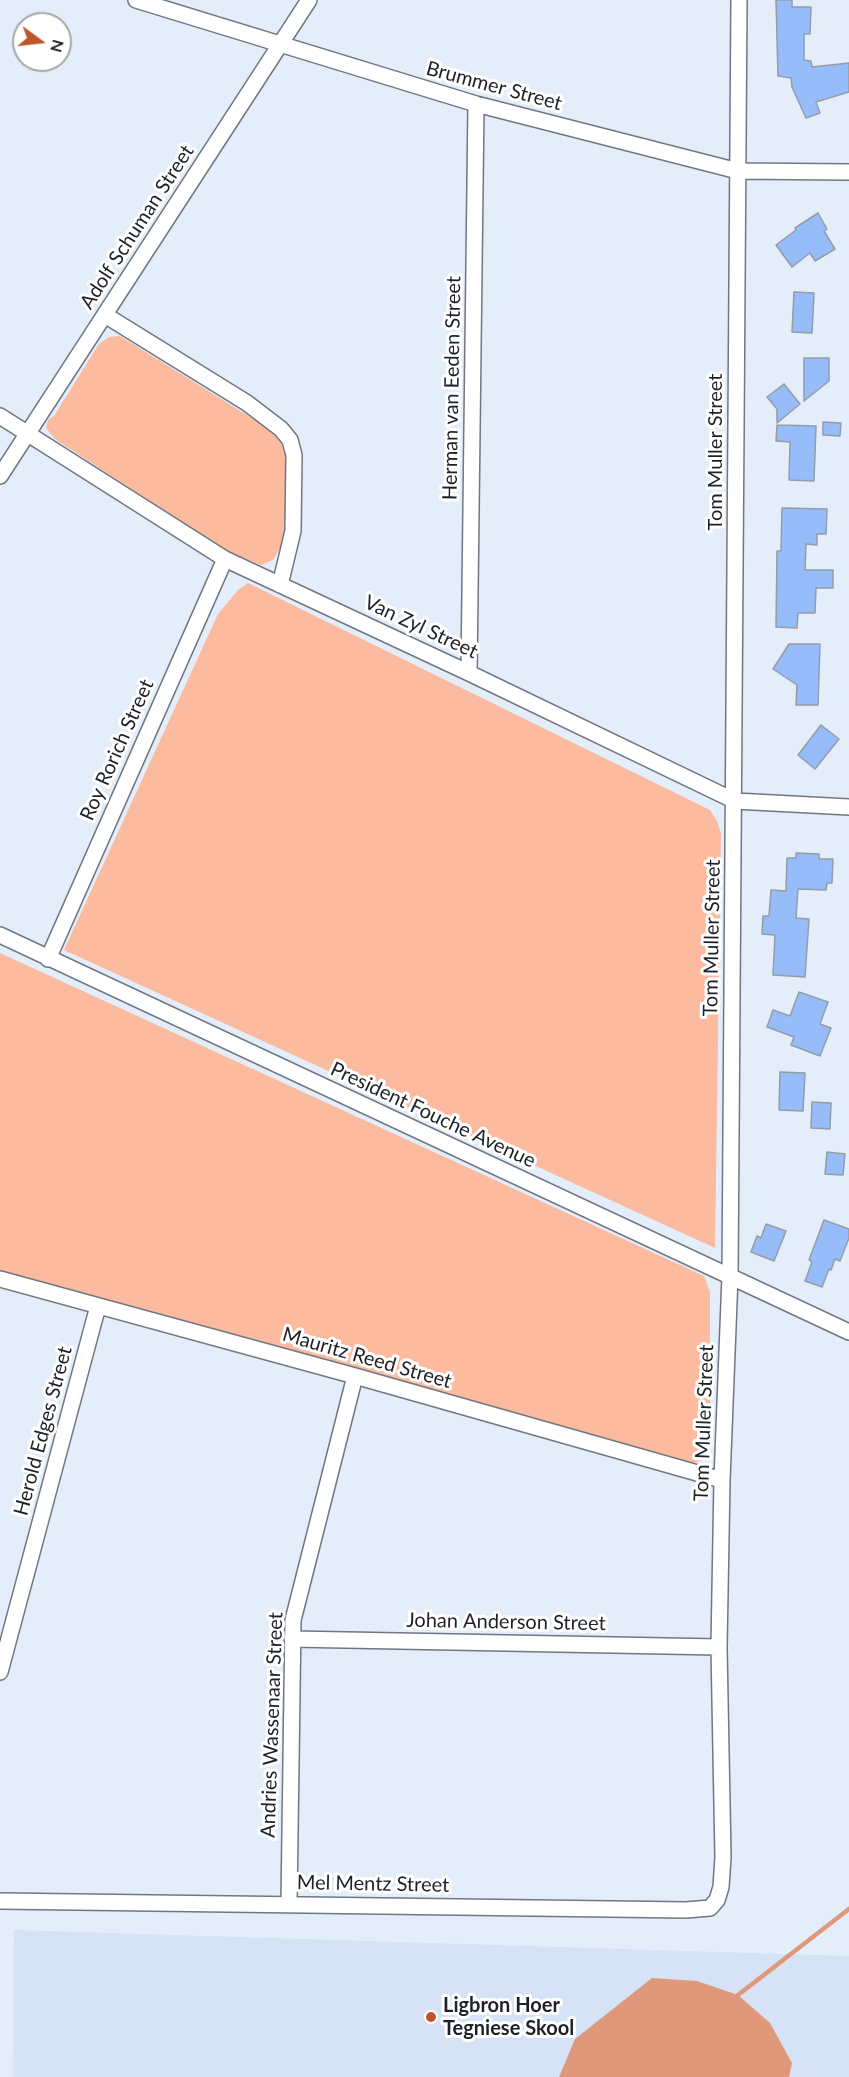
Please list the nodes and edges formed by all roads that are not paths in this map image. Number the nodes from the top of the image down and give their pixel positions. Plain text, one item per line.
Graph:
1 (136, 0) edge
2 (309, 0) edge
3 (740, 0) edge
4 (281, 45) junction
5 (476, 104) junction
6 (738, 171) junction
7 (849, 172) edge
8 (105, 315) junction
9 (0, 416) edge
10 (28, 433) junction
11 (0, 476) edge
12 (225, 559) junction
13 (280, 585) junction
14 (470, 673) junction
15 (735, 801) junction
16 (849, 807) edge
17 (0, 935) edge
18 (48, 959) junction
19 (730, 1276) junction
20 (0, 1279) edge
21 (98, 1306) junction
22 (849, 1332) edge
23 (355, 1376) junction
24 (722, 1480) junction
25 (292, 1639) junction
26 (719, 1647) junction
27 (0, 1672) edge
28 (722, 1875) joint
29 (0, 1901) edge
30 (289, 1903) junction

1 - 4 street, Brummer Street
2 - 4 street, Adolf Schuman Street
3 - 6 street, Tom Muller Street
4 - 5 street, Brummer Street
4 - 8 street, Adolf Schuman Street
5 - 6 street, Brummer Street
5 - 14 street, Herman van Eeden Street
6 - 7 street, Brummer Street
6 - 15 street, Tom Muller Street
8 - 10 street, Adolf Schuman Street
8 - 13 street
9 - 10 street, Van Zyl Street
10 - 11 street, Adolf Schuman Street
10 - 12 street, Van Zyl Street
12 - 13 street, Van Zyl Street
12 - 18 street, Roy Rorich Street
13 - 14 street, Van Zyl Street
14 - 15 street, Van Zyl Street
15 - 16 street, Van Zyl Street
15 - 19 street, Tom Muller Street
17 - 18 street, President Fouche Avenue
18 - 19 street, President Fouche Avenue
19 - 22 street, President Fouche Avenue
19 - 24 street, Tom Muller Street
20 - 21 street, Mauritz Reed Street
21 - 23 street, Mauritz Reed Street
21 - 27 street, Herold Edges Street
23 - 24 street, Mauritz Reed Street
23 - 25 street, Andries Wassenaar Street
24 - 26 street, Tom Muller Street
25 - 26 street, Johan Anderson Street
25 - 30 street, Andries Wassenaar Street
26 - 28 street, Tom Muller Street
28 - 30 street, Mel Mentz Street
29 - 30 street, Mel Mentz Street

